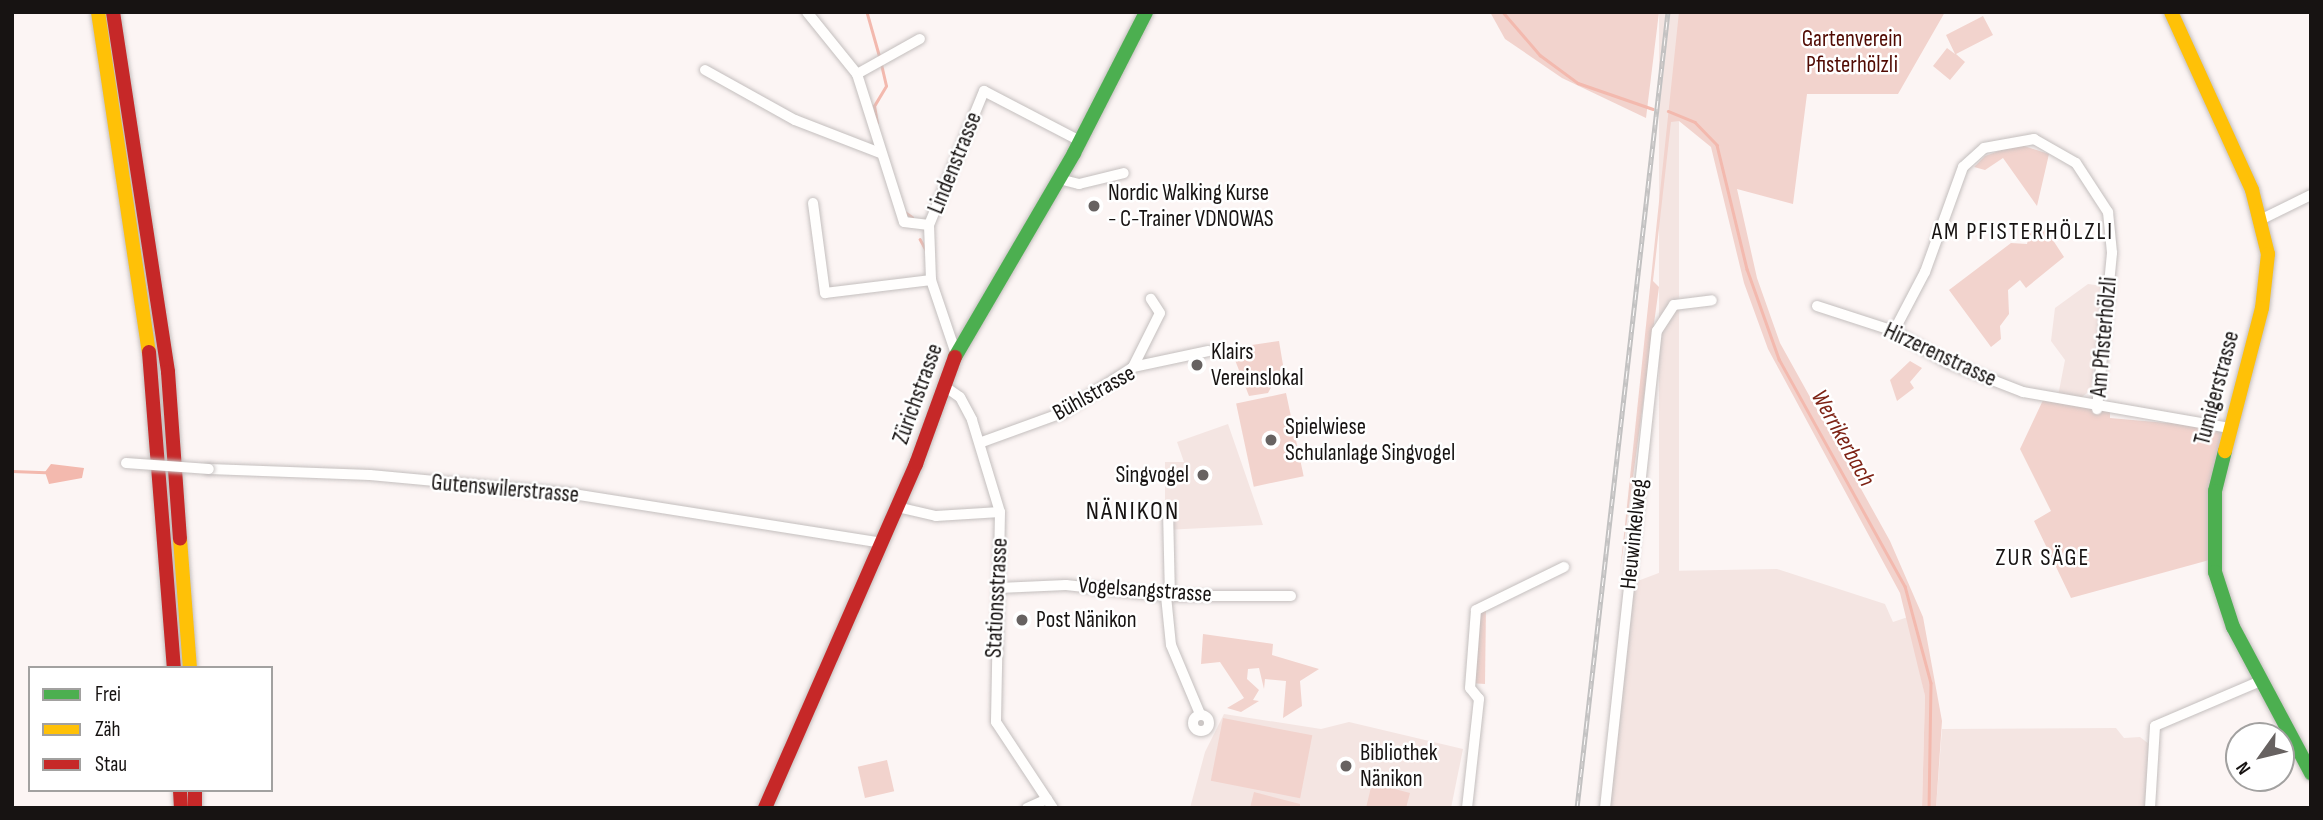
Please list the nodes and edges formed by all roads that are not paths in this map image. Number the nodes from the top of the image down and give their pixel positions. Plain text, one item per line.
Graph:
1 (98, 12) edge
2 (113, 12) edge
3 (807, 12) edge
4 (1146, 12) edge
5 (2171, 12) edge
6 (920, 39) dead end
7 (705, 69) dead end
8 (857, 75) junction
9 (1080, 141) junction
10 (880, 153) junction
11 (1124, 173) dead end
12 (1059, 179) junction
13 (2311, 195) edge
14 (813, 203) dead end
15 (2262, 219) junction
16 (929, 225) junction
17 (931, 280) junction
18 (1151, 299) dead end
19 (1712, 300) dead end
20 (1817, 306) dead end
21 (1894, 331) junction
22 (1208, 351) dead end
23 (956, 354) junction
24 (1133, 367) junction
25 (944, 386) junction
26 (2097, 409) junction
27 (2229, 428) junction
28 (982, 442) junction
29 (127, 463) dead end
30 (897, 507) junction
31 (1168, 510) dead end
32 (1000, 512) junction
33 (881, 543) junction
34 (1564, 567) dead end
35 (999, 588) junction
36 (1168, 596) junction
37 (1292, 596) dead end
38 (174, 666) edge
39 (190, 666) edge
40 (2263, 680) junction
41 (1200, 714) dead end
42 (2311, 773) edge
43 (1050, 804) edge
44 (765, 808) edge
45 (1027, 808) edge
46 (1467, 808) edge
47 (1605, 808) edge
48 (2150, 808) edge

1 - 38 main road
2 - 39 main road
3 - 8 street
4 - 9 main road, Zürichstrasse
5 - 15 main road, Tumigerstrasse
6 - 8 street
7 - 10 street
8 - 10 street
9 - 12 main road, Zürichstrasse
9 - 16 street, Lindenstrasse
10 - 16 street
11 - 12 street
12 - 23 main road, Zürichstrasse
13 - 15 street
14 - 17 street
15 - 27 main road, Tumigerstrasse
16 - 17 street, Lindenstrasse
17 - 23 street, Lindenstrasse
18 - 24 street
19 - 47 street, Heuwinkelweg
20 - 21 street, Hirzerenstrasse
21 - 26 street, Hirzerenstrasse
21 - 26 street, Am Pfisterhölzli
22 - 24 street, Bühlstrasse
23 - 25 main road, Zürichstrasse
24 - 28 street, Bühlstrasse
25 - 28 street, Stationsstrasse
25 - 30 main road, Zürichstrasse
26 - 27 street, Hirzerenstrasse
27 - 40 main road, Tumigerstrasse
28 - 32 street, Stationsstrasse
29 - 33 street, Gutenswilerstrasse, bridge
30 - 32 street
30 - 33 main road, Zürichstrasse
31 - 36 street
32 - 35 street, Stationsstrasse
33 - 44 main road, Zürichstrasse
34 - 46 street
35 - 36 street, Vogelsangstrasse
35 - 43 street, Stationsstrasse
36 - 37 street, Vogelsangstrasse
36 - 41 street
40 - 42 main road, Tumigerstrasse
40 - 48 street
43 - 45 street

